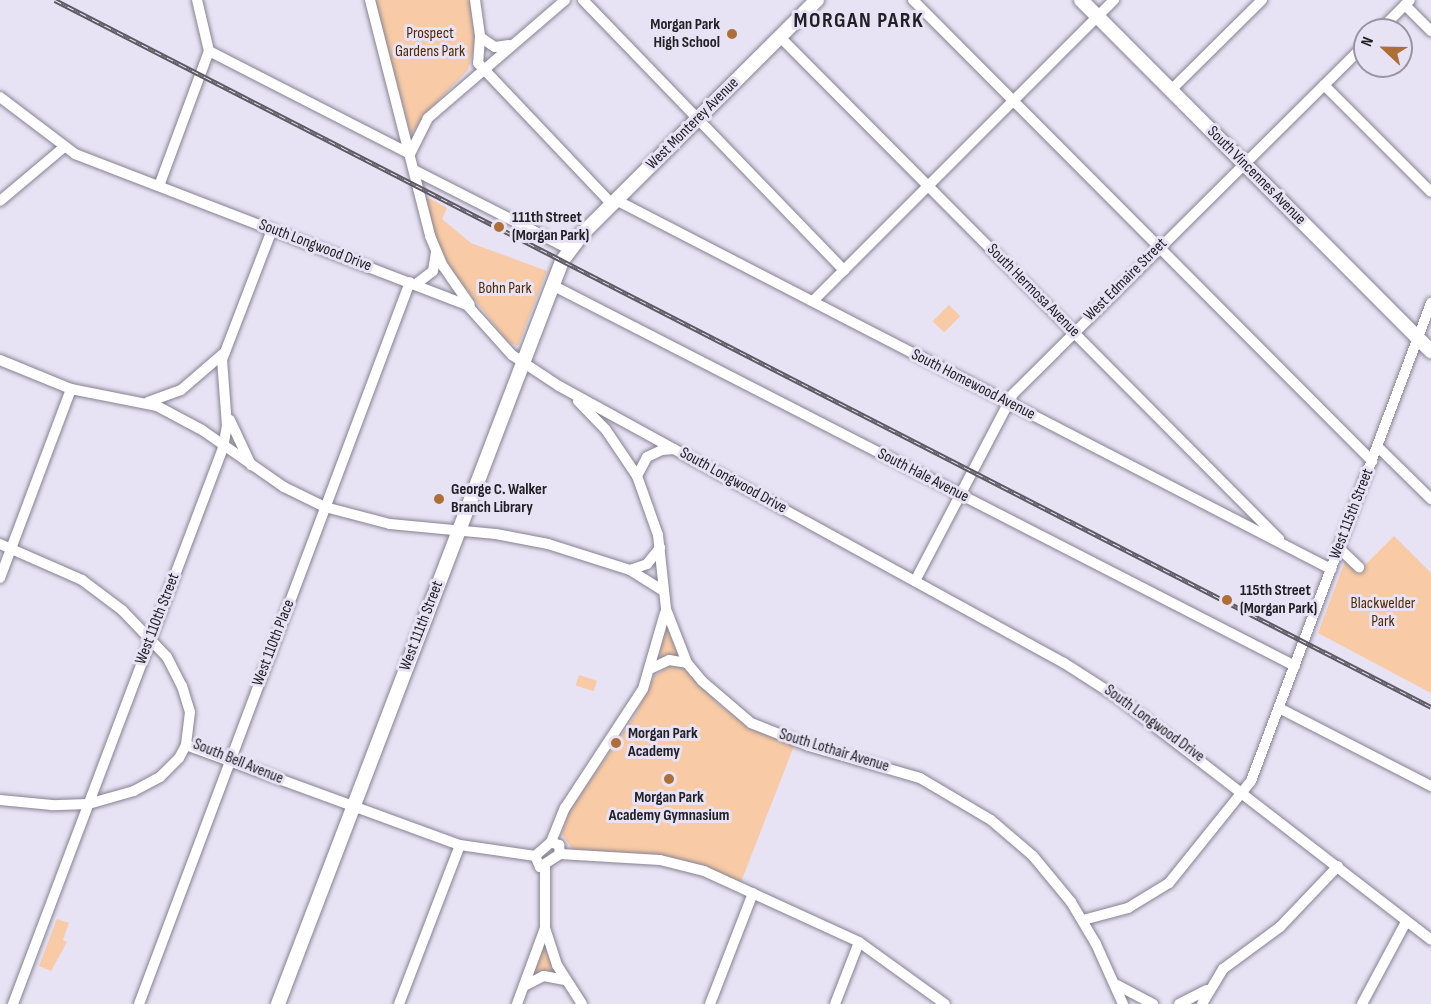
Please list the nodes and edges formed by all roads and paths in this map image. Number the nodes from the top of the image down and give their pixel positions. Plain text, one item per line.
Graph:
1 (197, 0) edge
2 (370, 0) edge
3 (475, 0) edge
4 (565, 0) edge
5 (583, 0) edge
6 (817, 0) edge
7 (913, 0) edge
8 (1081, 0) edge
9 (1114, 0) edge
10 (1262, 0) edge
11 (1407, 3) edge
12 (1098, 16) junction
13 (1392, 18) edge
14 (1431, 31) edge
15 (480, 37) junction
16 (780, 37) junction
17 (513, 43) junction
18 (209, 51) junction
19 (1353, 56) edge
20 (482, 68) junction
21 (1324, 85) junction
22 (1171, 90) junction
23 (0, 97) edge
24 (1012, 100) junction
25 (696, 120) junction
26 (63, 148) junction
27 (410, 154) junction
28 (1245, 164) junction
29 (414, 170) junction
30 (927, 185) junction
31 (159, 186) junction
32 (1431, 192) edge
33 (0, 201) edge
34 (614, 202) junction
35 (272, 230) junction
36 (1159, 247) junction
37 (569, 249) junction
38 (435, 251) junction
39 (844, 270) junction
40 (413, 283) junction
41 (552, 285) junction
42 (813, 301) junction
43 (1431, 303) edge
44 (475, 310) junction
45 (1074, 332) junction
46 (1418, 338) junction
47 (1431, 351) edge
48 (225, 352) junction
49 (0, 360) edge
50 (522, 363) junction
51 (560, 386) junction
52 (71, 389) junction
53 (145, 402) junction
54 (1007, 403) junction
55 (226, 411) junction
56 (1377, 446) junction
57 (223, 448) junction
58 (675, 449) junction
59 (1372, 461) junction
60 (251, 466) junction
61 (637, 476) junction
62 (959, 495) junction
63 (1431, 499) edge
64 (325, 507) junction
65 (458, 531) junction
66 (6, 546) edge
67 (1286, 546) junction
68 (660, 548) junction
69 (1339, 548) junction
70 (1359, 567) dead end
71 (1331, 569) junction
72 (630, 570) junction
73 (0, 578) edge
74 (915, 581) junction
75 (664, 591) junction
76 (666, 609) junction
77 (151, 636) junction
78 (687, 663) junction
79 (1295, 666) junction
80 (652, 668) junction
81 (1279, 708) junction
82 (186, 745) junction
83 (230, 760) junction
84 (1431, 786) edge
85 (1244, 792) junction
86 (0, 800) edge
87 (88, 804) junction
88 (354, 807) junction
89 (551, 843) junction
90 (460, 845) junction
91 (560, 854) junction
92 (535, 856) junction
93 (1338, 866) junction
94 (545, 867) junction
95 (753, 893) junction
96 (1083, 921) junction
97 (1406, 922) junction
98 (545, 928) junction
99 (1431, 940) edge
100 (859, 942) junction
101 (565, 980) junction
102 (524, 986) junction
103 (1117, 986) junction
104 (1207, 990) junction
105 (13, 1004) edge
106 (139, 1004) edge
107 (278, 1004) edge
108 (399, 1004) edge
109 (517, 1004) edge
110 (582, 1004) edge
111 (710, 1004) edge
112 (835, 1004) edge
113 (945, 1004) edge
114 (1123, 1004) edge
115 (1153, 1004) edge
116 (1179, 1004) edge
117 (1202, 1004) edge
118 (1362, 1004) edge

1 - 18 street
2 - 27 street
3 - 15 street
4 - 17 street
5 - 25 street
6 - 16 main road, West Monterey Avenue
7 - 24 street
8 - 12 main road, South Vincennes Avenue
9 - 12 street
10 - 22 street
11 - 13 street
11 - 14 street
12 - 22 main road, South Vincennes Avenue
12 - 24 street
15 - 17 street
15 - 20 street
16 - 25 main road, West Monterey Avenue
16 - 30 street, South Hermosa Avenue
17 - 20 street
18 - 27 street
18 - 31 street
19 - 21 street, West Edmaire Street
20 - 27 street
20 - 34 street, South Homewood Avenue
21 - 28 street, West Edmaire Street
21 - 32 street
22 - 28 main road, South Vincennes Avenue
23 - 26 street, South Longwood Drive
24 - 30 street
24 - 36 street
25 - 34 main road, West Monterey Avenue
25 - 39 street
26 - 31 street, South Longwood Drive
26 - 33 street
27 - 29 street
28 - 36 street, West Edmaire Street
28 - 46 main road, South Vincennes Avenue
29 - 37 street
29 - 38 street
30 - 39 street
30 - 45 street, South Hermosa Avenue
31 - 35 street, South Longwood Drive
34 - 37 main road, West Monterey Avenue
34 - 42 street, South Homewood Avenue
35 - 40 street, South Longwood Drive
35 - 48 street, West 110th Street
36 - 45 street, West Edmaire Street
36 - 59 street
37 - 41 main road, West 111th Street
38 - 40 street, West 110th Place
38 - 44 street
39 - 42 street
40 - 44 street, South Longwood Drive
40 - 64 street, West 110th Place
41 - 50 main road, West 111th Street
41 - 62 street, South Hale Avenue
42 - 54 street, South Homewood Avenue
43 - 46 street, West 115th Street
44 - 50 street, South Longwood Drive
45 - 54 street, West Edmaire Street
45 - 67 street, South Hermosa Avenue
46 - 47 main road, South Vincennes Avenue
46 - 56 street, West 115th Street
48 - 53 street
48 - 55 street, West 110th Street
49 - 52 street
50 - 51 street, South Longwood Drive
50 - 65 main road, West 111th Street
51 - 58 street, South Longwood Drive
51 - 61 street, South Lothair Avenue
52 - 53 street
52 - 66 street
53 - 57 street
54 - 62 street, West Edmaire Street
54 - 67 street, South Homewood Avenue
55 - 57 street, West 110th Street
55 - 60 street
56 - 59 street, West 115th Street
56 - 63 street
57 - 60 street
57 - 77 street, West 110th Street
58 - 61 street
58 - 74 street, South Longwood Drive
59 - 69 street, West 115th Street
60 - 64 street
61 - 68 street, South Lothair Avenue
62 - 74 street, West Edmaire Street
62 - 79 street, South Hale Avenue
64 - 65 street
64 - 83 street, West 110th Place
65 - 72 street
65 - 88 main road, West 111th Street
66 - 73 street
66 - 77 street, South Bell Avenue
67 - 71 street, South Homewood Avenue
68 - 72 street
68 - 75 street, South Lothair Avenue
69 - 70 street
69 - 71 street, West 115th Street
71 - 79 street, West 115th Street
72 - 75 street
74 - 85 street, South Longwood Drive
75 - 76 street, South Lothair Avenue
76 - 78 street, South Lothair Avenue
76 - 80 street
77 - 82 street, South Bell Avenue
77 - 87 street, West 110th Street
78 - 80 street
78 - 96 street, South Lothair Avenue
79 - 81 street, West 115th Street
80 - 89 street
81 - 84 street
81 - 85 street, West 115th Street
82 - 83 street, South Bell Avenue
82 - 87 street
83 - 88 street, South Bell Avenue
83 - 106 street, West 110th Place
85 - 93 street, South Longwood Drive
85 - 96 street, West 115th Street
86 - 87 street
87 - 105 street, West 110th Street
88 - 90 street, South Bell Avenue
88 - 107 main road, West 111th Street
89 - 91 street
89 - 92 street
90 - 92 street, South Bell Avenue
90 - 108 street
91 - 94 street
91 - 95 street
92 - 94 street
93 - 97 street, South Longwood Drive
93 - 104 street
94 - 98 street
95 - 100 street
95 - 111 street
96 - 103 street, South Lothair Avenue
97 - 99 street, South Longwood Drive
97 - 118 street
98 - 101 street
98 - 102 street
100 - 112 street
100 - 113 street
101 - 102 street
101 - 110 street
102 - 109 street
103 - 114 street, South Lothair Avenue
103 - 115 street
104 - 116 street
104 - 117 street

